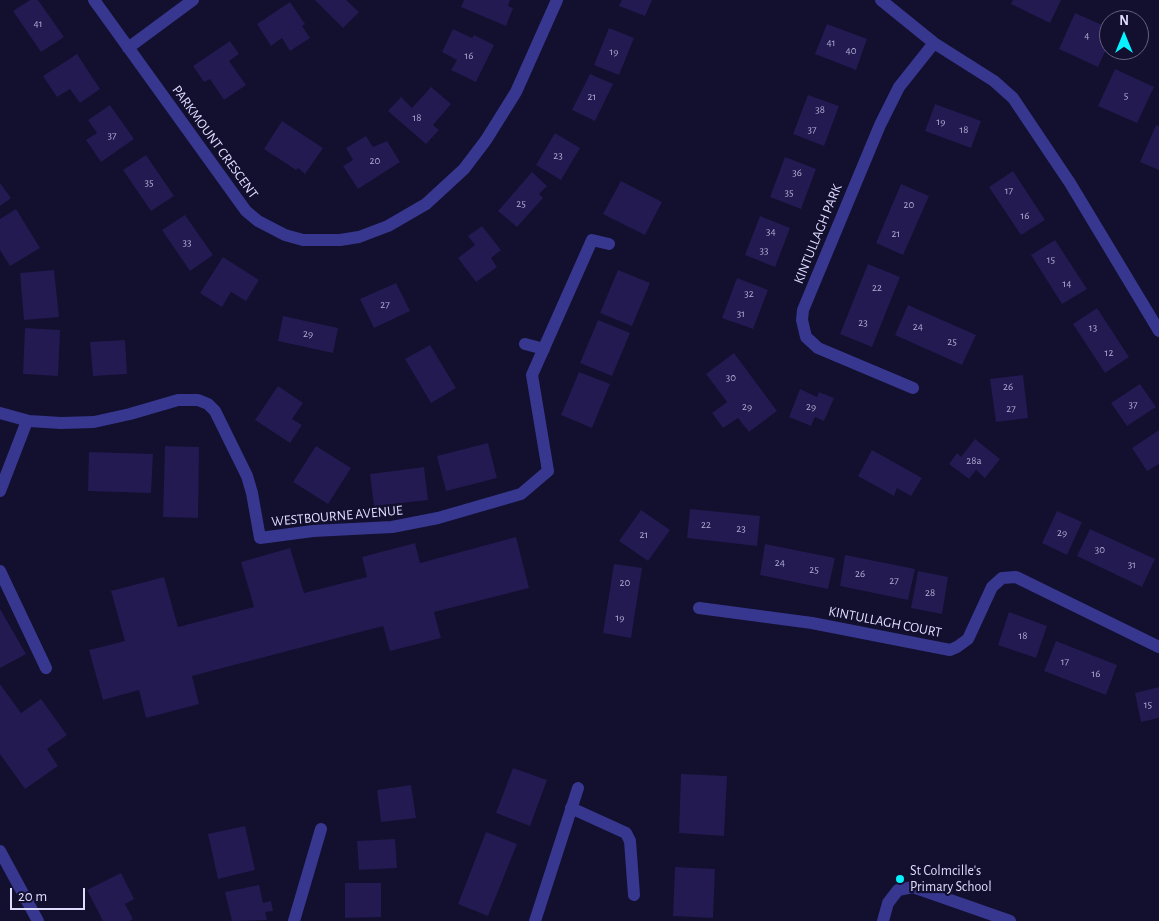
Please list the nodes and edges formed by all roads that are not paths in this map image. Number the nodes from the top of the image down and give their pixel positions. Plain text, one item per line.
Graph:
1 (94, 0) edge
2 (193, 0) edge
3 (557, 0) edge
4 (881, 0) edge
5 (934, 43) junction
6 (128, 48) junction
7 (609, 244) dead end
8 (1159, 331) edge
9 (524, 344) dead end
10 (544, 349) junction
11 (913, 388) dead end
12 (0, 413) edge
13 (27, 421) junction
14 (0, 491) edge
15 (0, 571) edge
16 (699, 608) dead end
17 (1159, 647) edge
18 (46, 668) dead end
19 (578, 788) dead end
20 (571, 808) junction
21 (321, 829) dead end
22 (0, 851) edge
23 (634, 894) dead end
24 (38, 921) edge
25 (294, 921) edge
26 (535, 921) edge
27 (883, 921) edge
28 (1010, 921) edge

1 - 6 street, PARKMOUNT CRESCENT
2 - 6 street
3 - 6 street, PARKMOUNT CRESCENT
4 - 5 street
5 - 8 street
5 - 11 street, KINTULLAGH PARK
7 - 10 street, WESTBOURNE AVENUE
9 - 10 street
10 - 13 street, WESTBOURNE AVENUE
12 - 13 street, WESTBOURNE AVENUE
13 - 14 street
15 - 18 street
16 - 17 street, KINTULLAGH COURT
19 - 20 street
20 - 23 street
20 - 26 street
21 - 25 street
22 - 24 street
27 - 28 street

